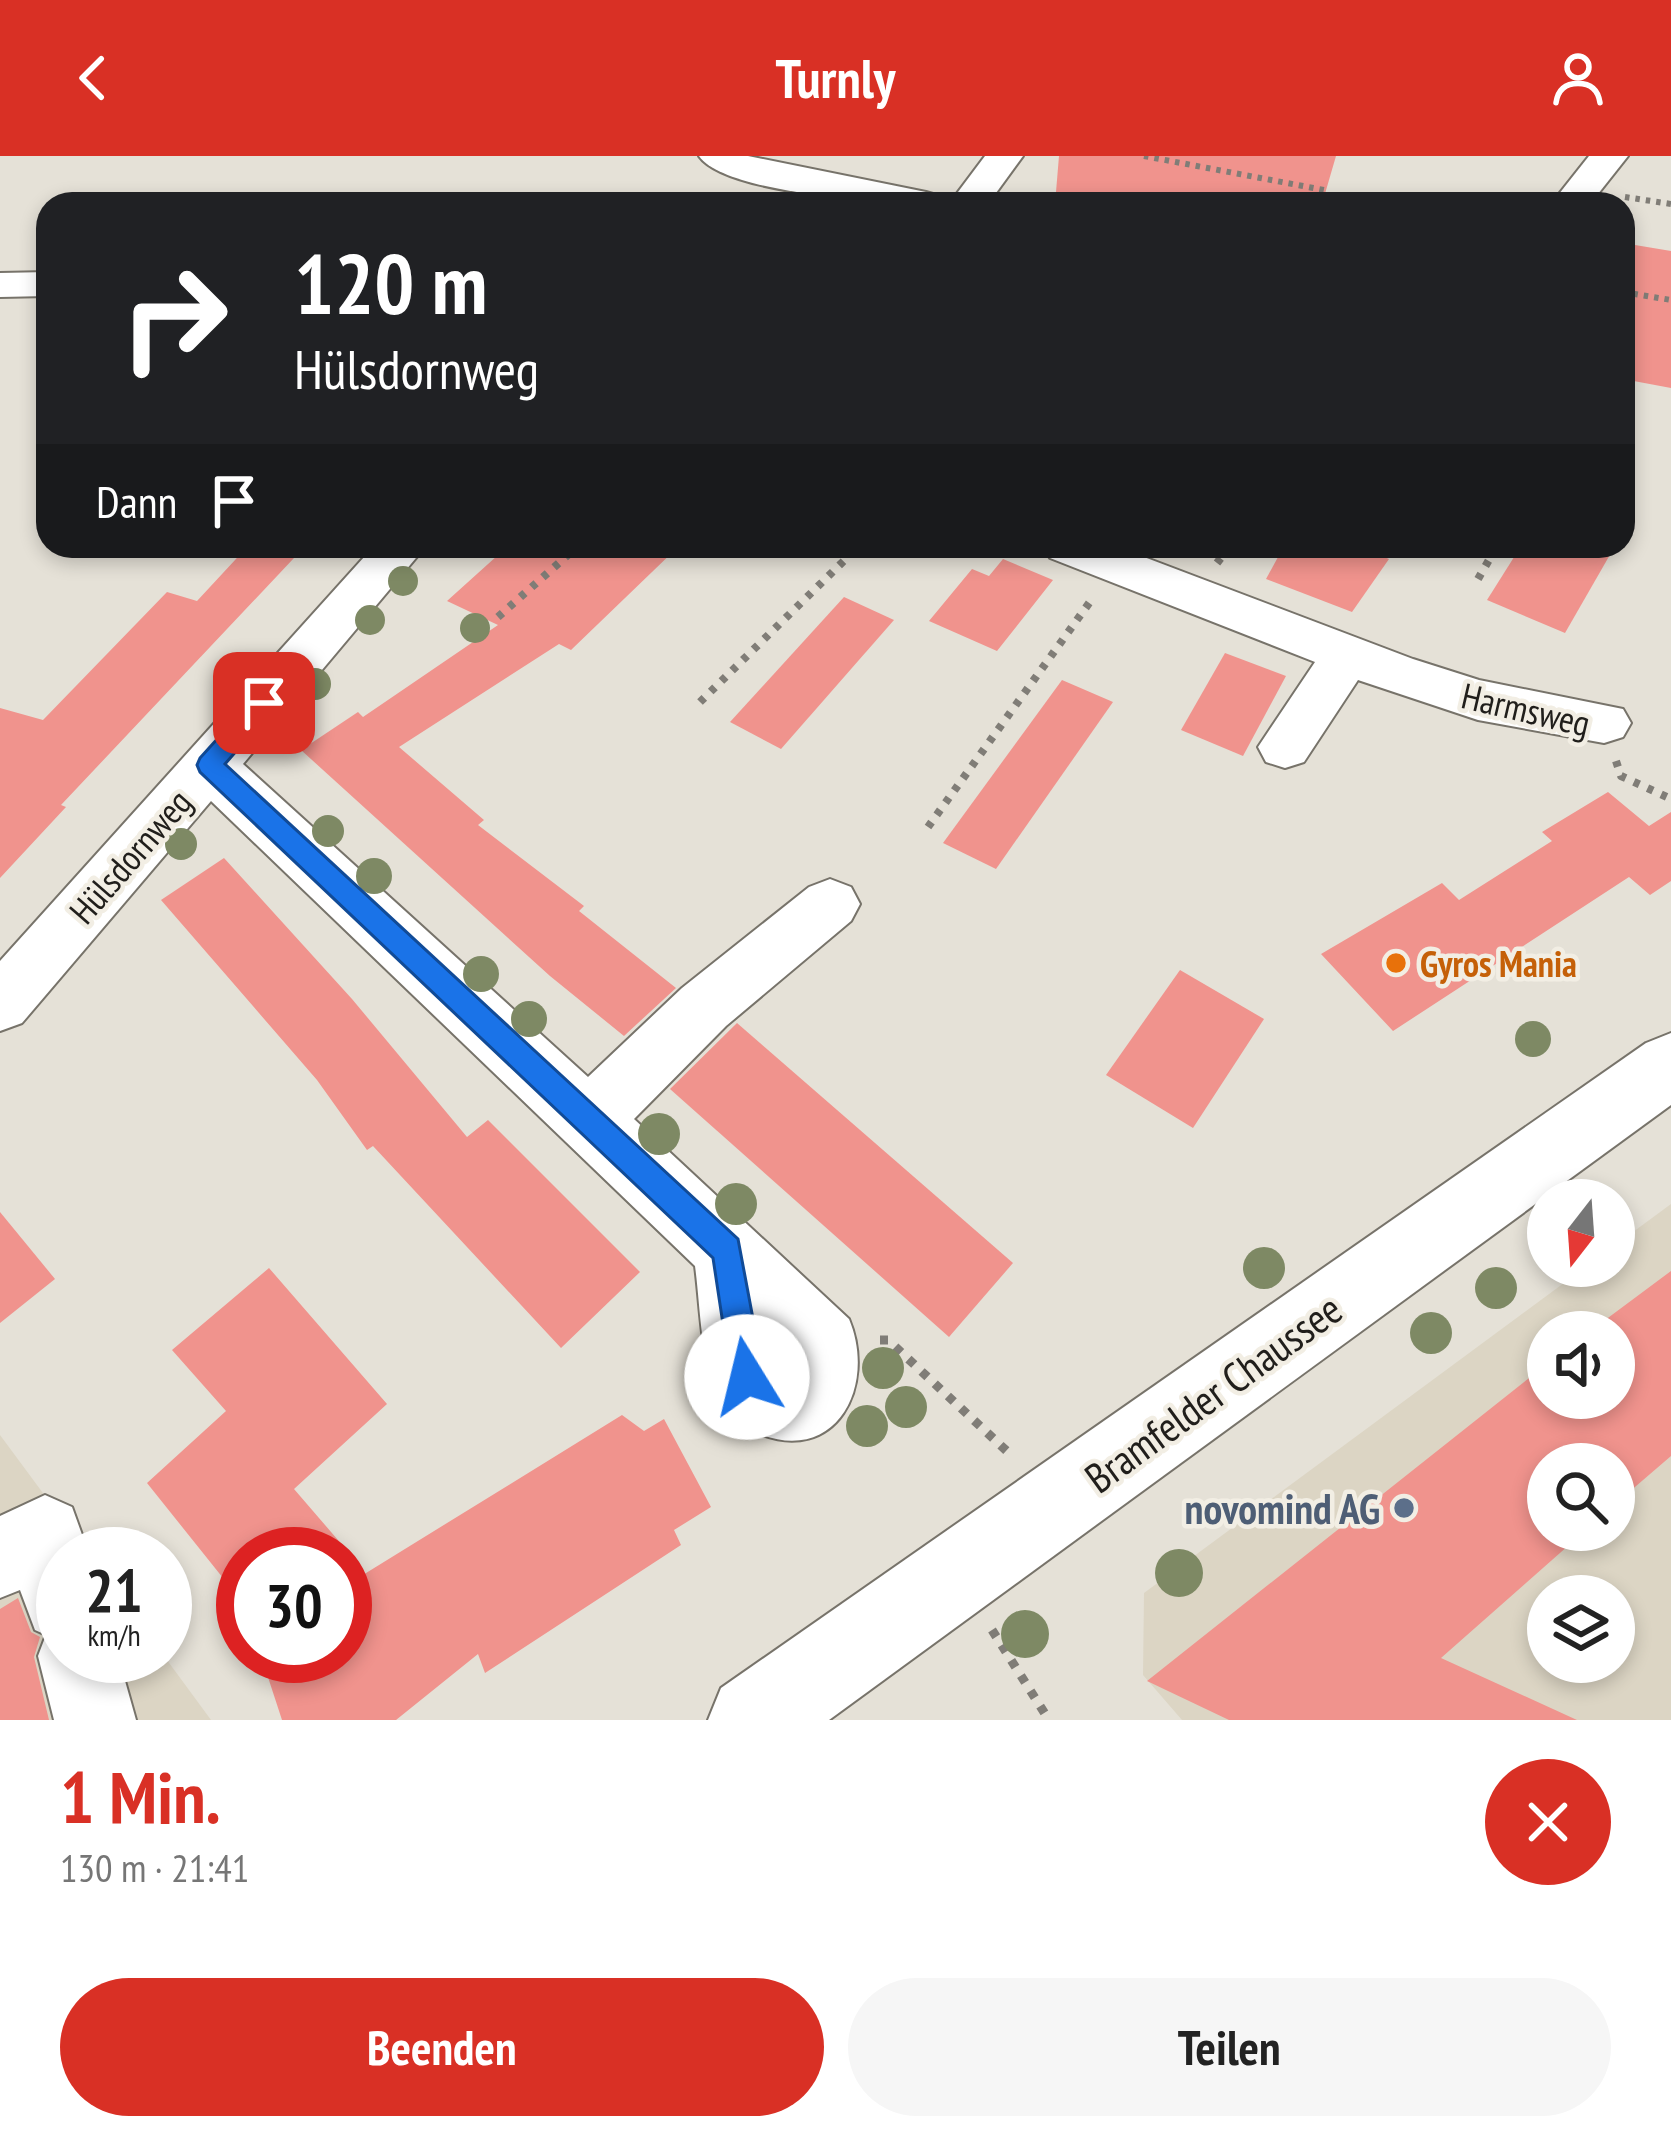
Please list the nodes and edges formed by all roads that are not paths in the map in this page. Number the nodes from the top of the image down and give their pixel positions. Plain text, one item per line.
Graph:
1 (1004, 156) edge
2 (1609, 156) edge
3 (726, 172) edge
4 (851, 192) edge
5 (979, 192) edge
6 (1580, 192) edge
7 (36, 284) edge
8 (0, 285) edge
9 (391, 558) edge
10 (1094, 558) edge
11 (1346, 657) junction
12 (1604, 723) road end
13 (1285, 748) dead end
14 (209, 765) junction
15 (830, 904) dead end
16 (0, 1004) edge
17 (1671, 1065) edge
18 (590, 1122) junction
19 (824, 1344) road end
20 (36, 1539) edge
21 (0, 1559) edge
22 (85, 1683) edge
23 (95, 1720) edge
24 (753, 1720) edge

1 - 5 street
2 - 6 street
3 - 4 street
7 - 8 street
9 - 14 street, Hülsdornweg
10 - 11 street, Harmsweg
11 - 12 street, Harmsweg
11 - 13 street
14 - 16 street, Hülsdornweg
14 - 18 street
15 - 18 street
17 - 24 main road, Bramfelder Chaussee
18 - 19 street
20 - 21 street
22 - 23 street

